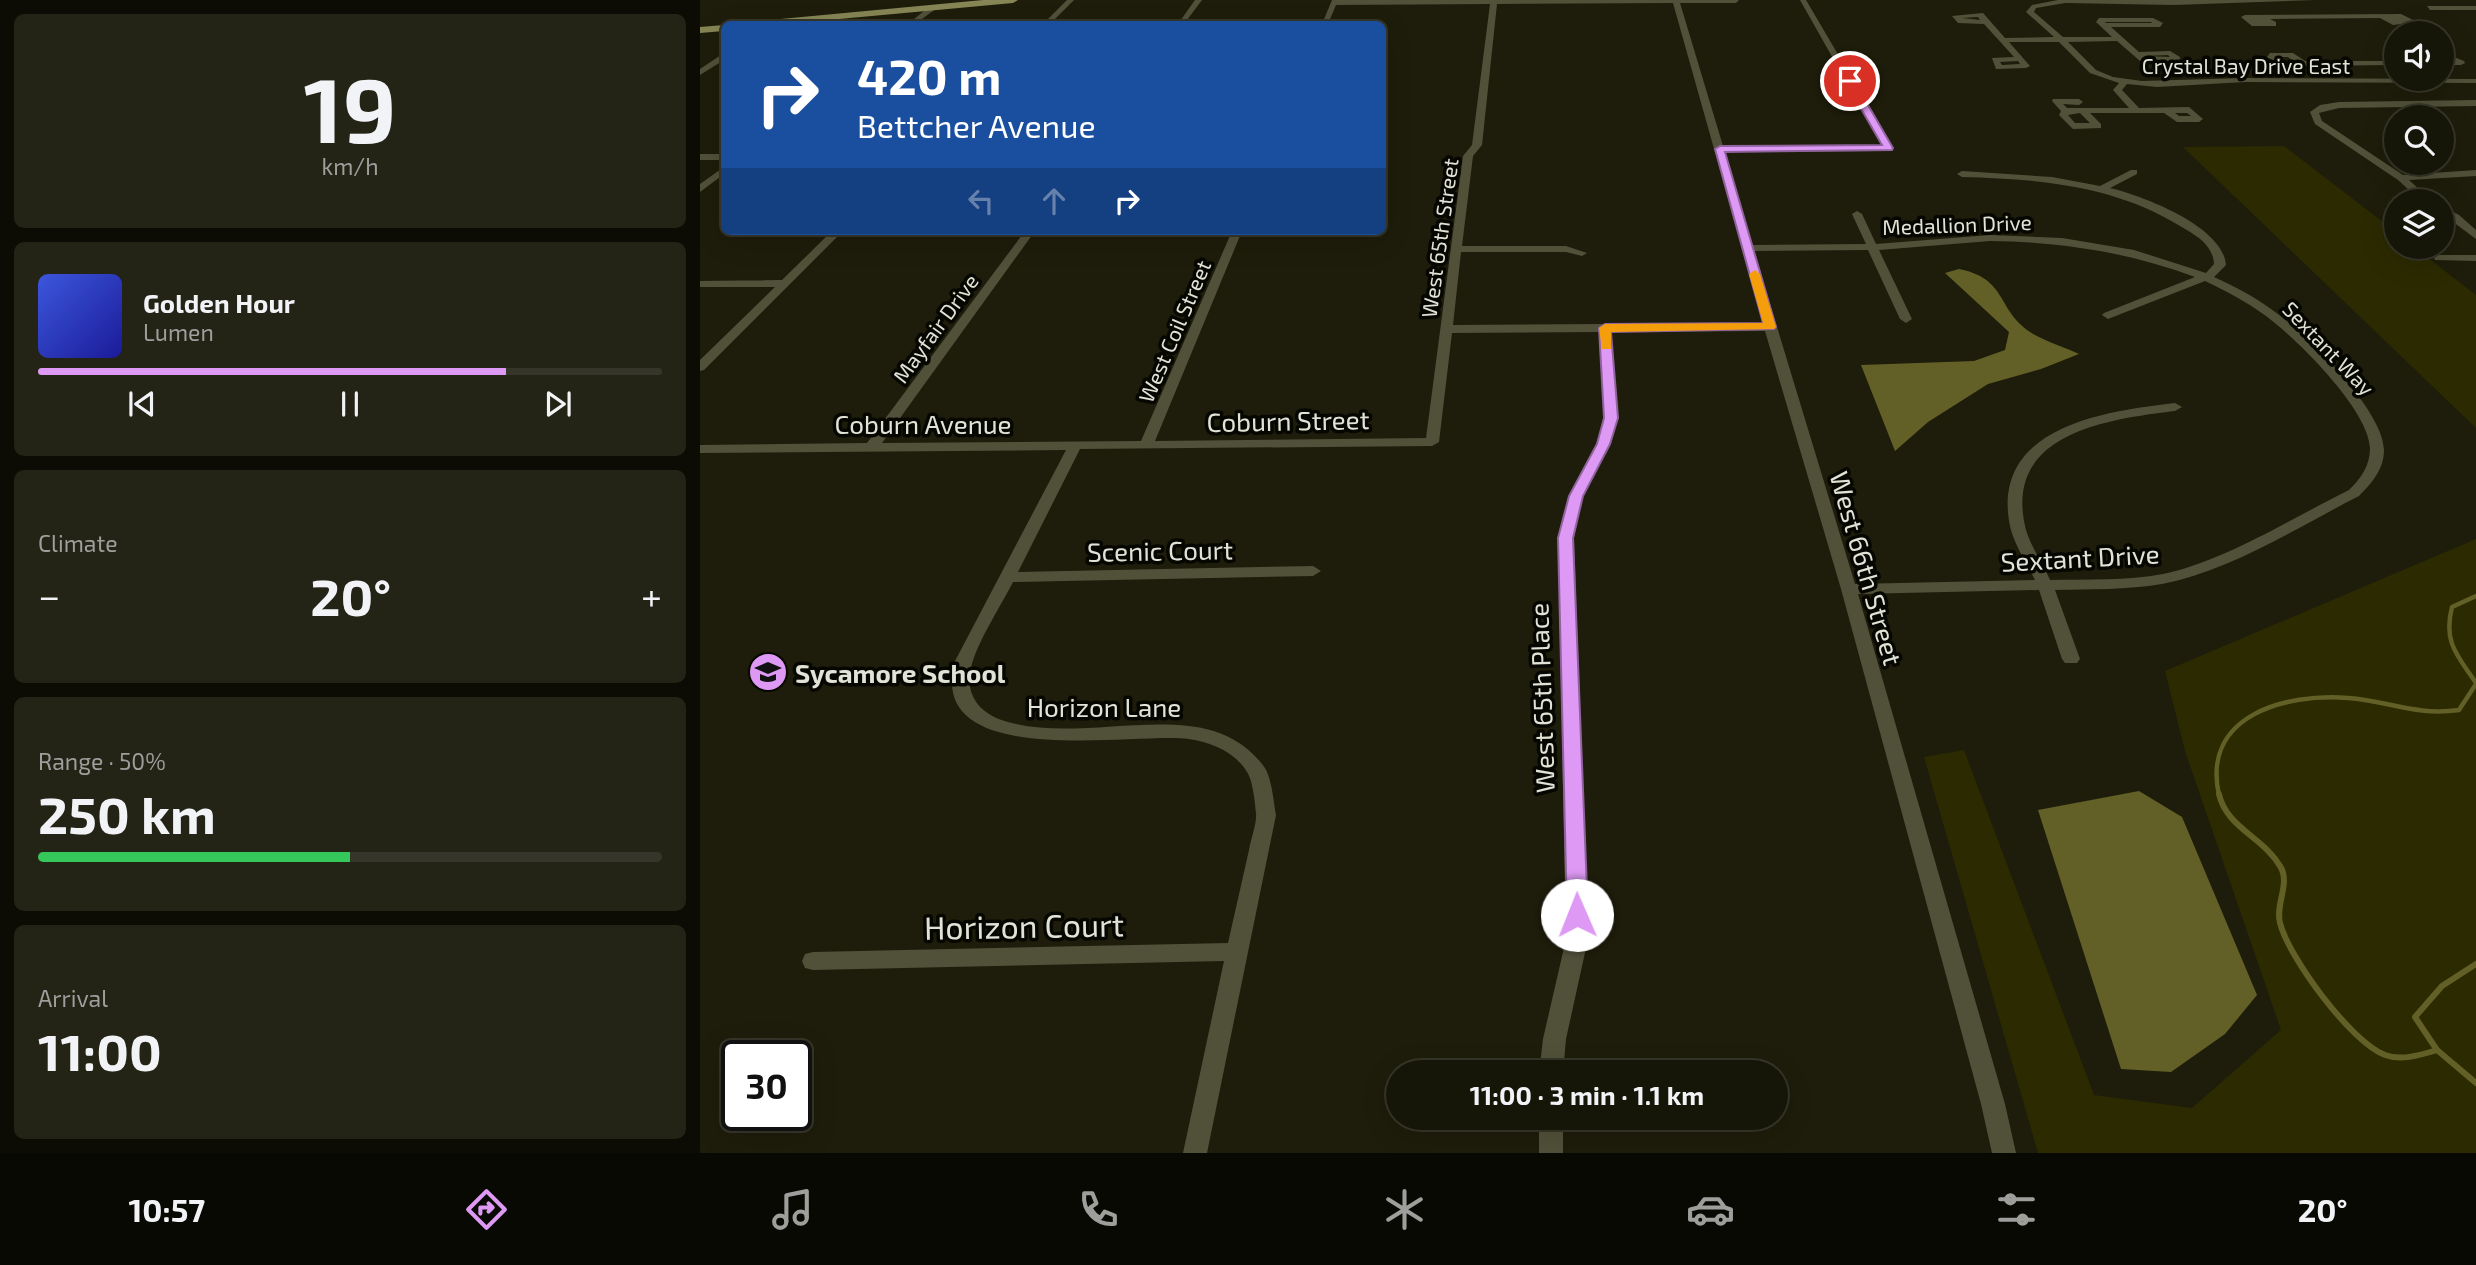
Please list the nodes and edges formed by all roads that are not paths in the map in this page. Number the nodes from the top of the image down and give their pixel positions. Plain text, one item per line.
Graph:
1 (1013, 0) edge
2 (1071, 0) edge
3 (1199, 0) edge
4 (1803, 0) edge
5 (2296, 0) edge
6 (2312, 0) edge
7 (1335, 1) edge
8 (1494, 1) edge
9 (1676, 1) edge
10 (1736, 1) edge
11 (2171, 2) edge
12 (933, 8) junction
13 (2430, 8) dead end
14 (2476, 8) edge
15 (2322, 16) junction
16 (2381, 16) dead end
17 (2262, 17) dead end
18 (806, 21) edge
19 (915, 21) edge
20 (1049, 21) edge
21 (1183, 21) edge
22 (1326, 21) edge
23 (1986, 22) dead end
24 (2104, 25) junction
25 (721, 28) edge
26 (700, 30) edge
27 (2120, 39) junction
28 (2002, 40) junction
29 (2061, 40) junction
30 (2137, 54) dead end
31 (721, 59) edge
32 (2020, 59) dead end
33 (2303, 64) dead end
34 (2371, 64) junction
35 (2384, 64) edge
36 (2384, 72) edge
37 (700, 73) edge
38 (2384, 80) edge
39 (2454, 81) edge
40 (2476, 81) edge
41 (2124, 82) junction
42 (2476, 103) edge
43 (2136, 110) junction
44 (2189, 110) dead end
45 (2085, 111) junction
46 (1720, 149) junction
47 (721, 157) edge
48 (700, 158) edge
49 (721, 172) edge
50 (2134, 172) dead end
51 (2476, 173) edge
52 (1962, 174) dead end
53 (2401, 178) junction
54 (700, 189) edge
55 (2413, 189) edge
56 (2101, 190) junction
57 (1857, 214) dead end
58 (2454, 216) edge
59 (834, 235) edge
60 (1027, 235) edge
61 (1235, 235) edge
62 (2476, 236) edge
63 (1872, 246) junction
64 (1747, 248) junction
65 (1455, 249) junction
66 (1582, 253) dead end
67 (2454, 258) edge
68 (2476, 258) edge
69 (2205, 278) junction
70 (786, 283) junction
71 (700, 284) edge
72 (2108, 315) dead end
73 (1906, 319) dead end
74 (1770, 327) junction
75 (1605, 328) junction
76 (1446, 329) junction
77 (700, 367) edge
78 (2175, 407) dead end
79 (2377, 436) joint
80 (1432, 442) joint
81 (1146, 446) junction
82 (1074, 447) junction
83 (871, 448) junction
84 (700, 450) edge
85 (1313, 571) dead end
86 (1008, 577) junction
87 (2045, 585) junction
88 (1849, 589) junction
89 (2071, 659) dead end
90 (1237, 951) junction
91 (813, 961) dead end
92 (1552, 1060) edge
93 (1551, 1130) edge
94 (1195, 1153) edge
95 (1551, 1153) edge
96 (2004, 1153) edge

1 - 12 main road
2 - 20 street
3 - 21 street
4 - 46 street
5 - 6 street
5 - 11 street
5 - 15 street
7 - 8 street
7 - 22 street
8 - 9 street
8 - 65 street, West 65th Street
9 - 10 street
9 - 46 street, West 66th Street
11 - 29 street, Crystal Bay Drive East
12 - 18 main road
12 - 19 street
13 - 14 street
15 - 16 street
15 - 17 street
23 - 28 street
24 - 24 street
24 - 27 street
25 - 26 main road
27 - 29 street
27 - 30 street
28 - 29 street
28 - 32 street
29 - 41 street, Crystal Bay Drive East
31 - 37 street
33 - 34 street
34 - 35 street
34 - 36 street
38 - 41 street, Crystal Bay Drive East
39 - 40 street, Crystal Bay Drive East
41 - 43 street
42 - 53 street
43 - 44 street
43 - 45 street
45 - 45 street
46 - 64 street, West 66th Street
47 - 48 street
49 - 54 street
50 - 56 street
51 - 53 street
52 - 56 street
53 - 55 street
56 - 69 street
57 - 63 street
58 - 62 street
59 - 70 street
60 - 83 street, Mayfair Drive
61 - 81 street, West Coil Street
63 - 64 street, Medallion Drive
63 - 69 street, Medallion Drive
63 - 73 street
64 - 74 street, West 66th Street
65 - 66 street
65 - 76 street, West 65th Street
67 - 68 street
69 - 72 street
69 - 79 street, Sextant Way
70 - 71 street
70 - 77 street
74 - 75 street
74 - 88 street, West 66th Street
75 - 76 street
75 - 92 street, West 65th Place
76 - 80 street, West 65th Street
78 - 87 street
79 - 87 street, Sextant Drive
80 - 81 street, Coburn Street
81 - 82 street, Coburn Avenue
82 - 83 street, Coburn Avenue
82 - 86 street, Horizon Lane
83 - 84 street, Coburn Avenue
85 - 86 street, Scenic Court
86 - 90 street, Horizon Lane
87 - 88 street, Sextant Drive
87 - 89 street
88 - 96 street, West 66th Street
90 - 91 street, Horizon Court
90 - 94 street, Horizon Lane
93 - 95 street

